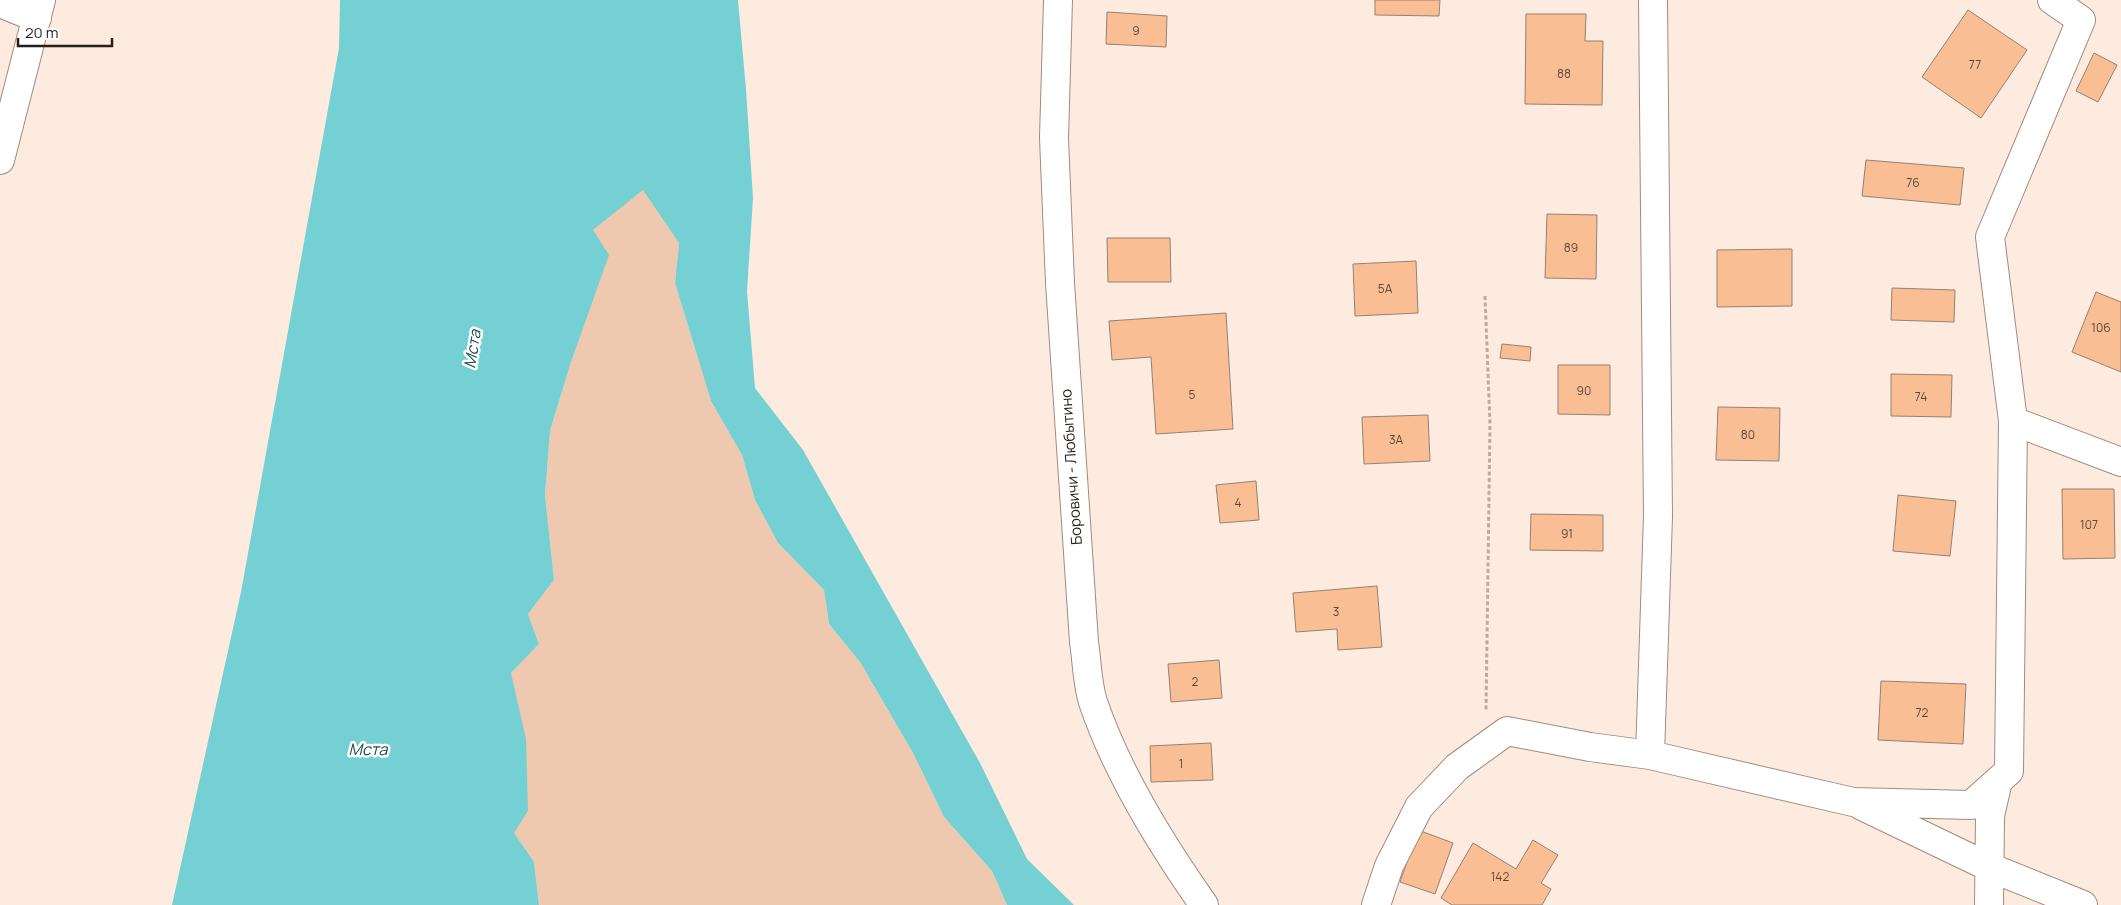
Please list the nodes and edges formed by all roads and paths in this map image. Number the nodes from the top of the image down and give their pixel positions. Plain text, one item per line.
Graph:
1 (1058, 0) edge
2 (1653, 0) edge
3 (2052, 0) edge
4 (0, 3) edge
5 (39, 9) edge
6 (0, 160) edge
7 (1485, 296) dead end
8 (2013, 421) junction
9 (2121, 462) edge
10 (1486, 746) junction
11 (1650, 755) junction
12 (1998, 781) junction
13 (1854, 802) junction
14 (1989, 867) junction
15 (1204, 905) edge
16 (1376, 905) edge
17 (1989, 905) edge
18 (2083, 905) edge

1 - 15 street, Боровичи - Любытино
2 - 11 street
3 - 8 street
4 - 5 street
5 - 6 street
7 - 10 path
8 - 9 street
8 - 12 street
10 - 11 street
10 - 16 street
11 - 13 street
12 - 13 street
12 - 14 street
13 - 14 street
14 - 17 street
14 - 18 street

